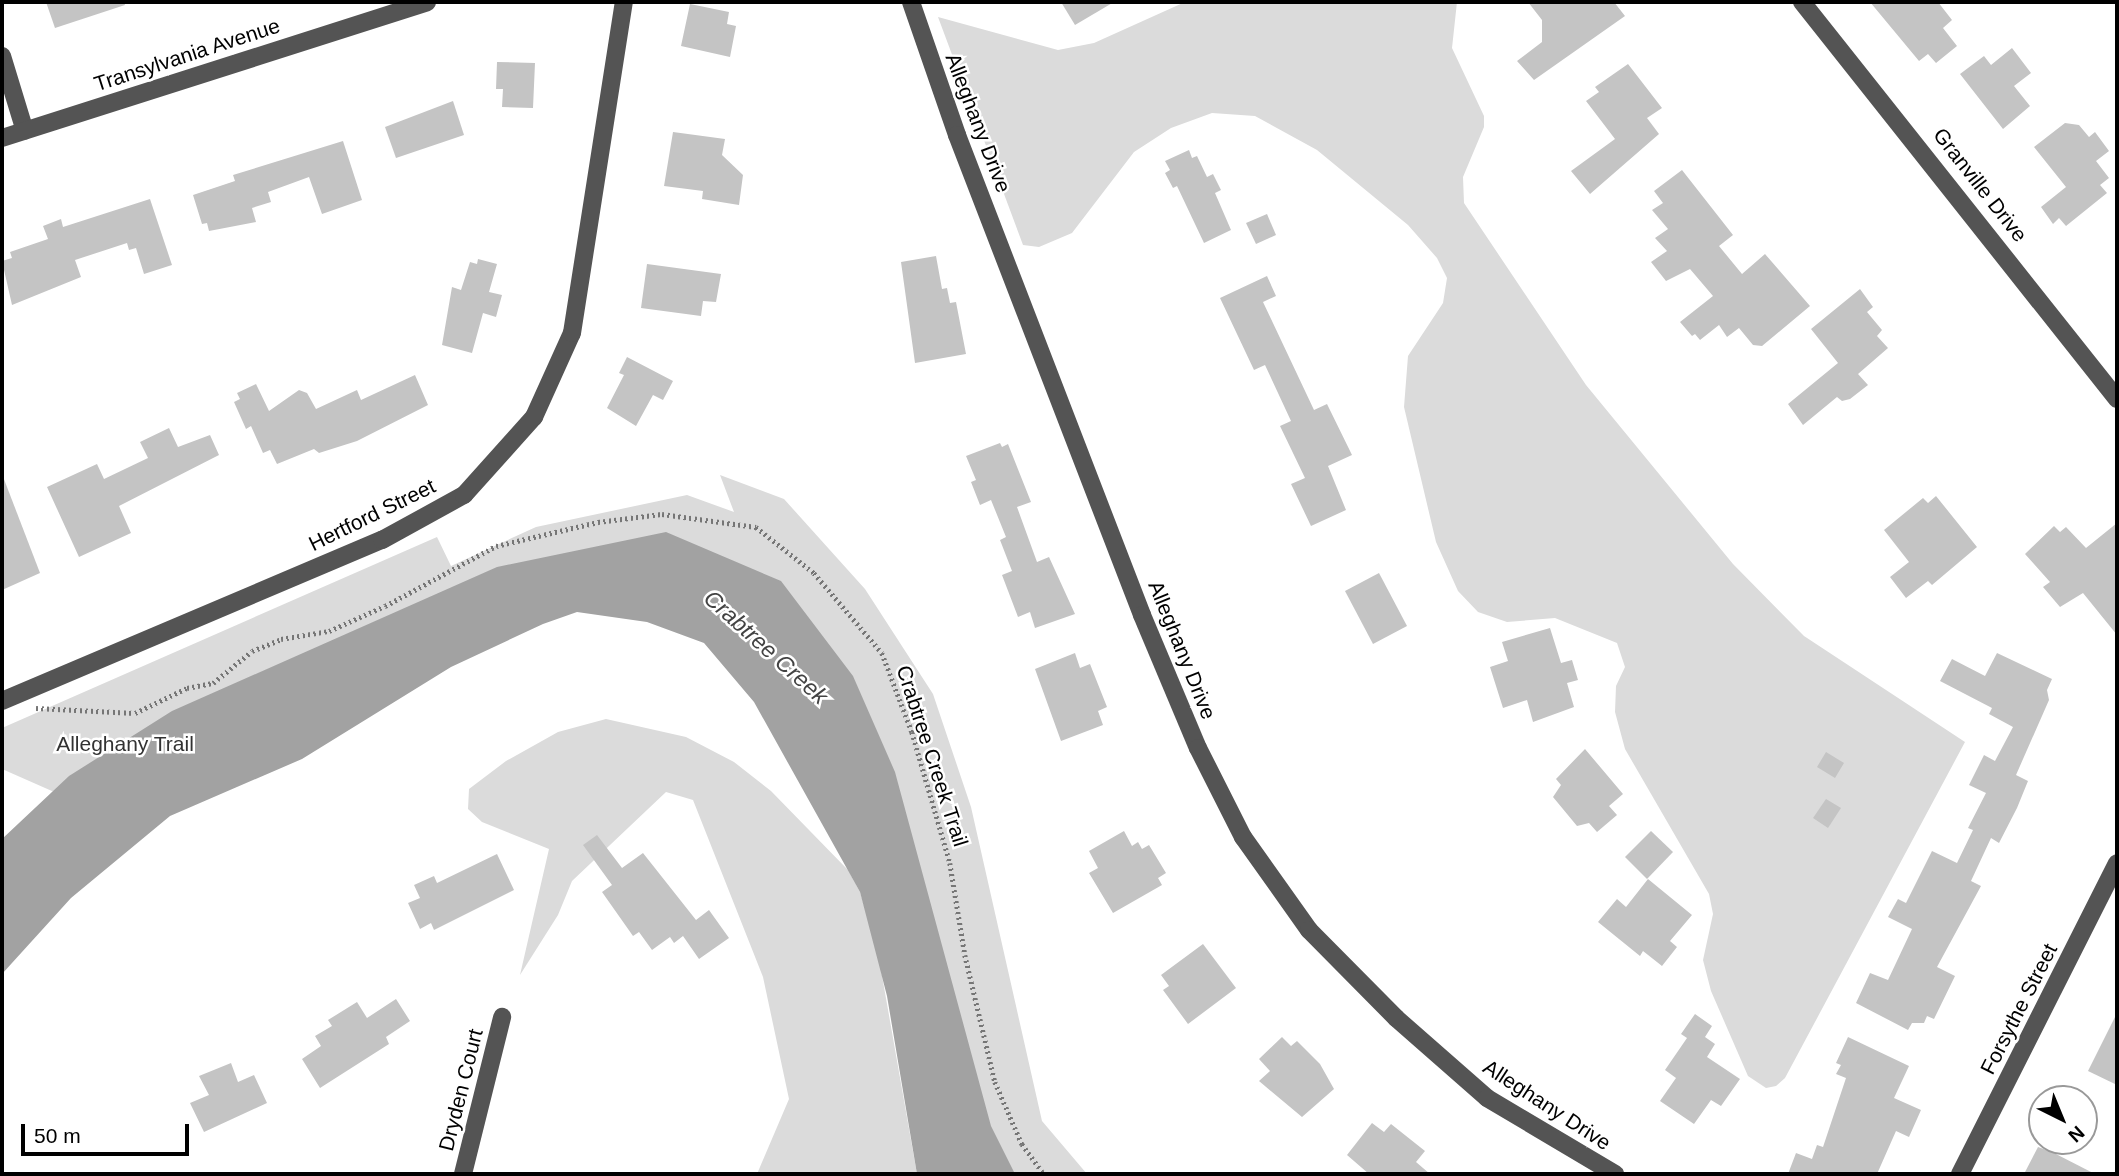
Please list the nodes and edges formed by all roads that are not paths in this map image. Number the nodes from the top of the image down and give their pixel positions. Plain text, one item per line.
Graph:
1 (427, 2) edge
2 (624, 2) edge
3 (911, 2) edge
4 (1802, 2) edge
5 (2, 56) edge
6 (25, 131) junction
7 (2, 138) edge
8 (2117, 400) edge
9 (2, 701) edge
10 (2117, 863) edge
11 (502, 1017) dead end
12 (463, 1174) edge
13 (1615, 1174) edge
14 (1960, 1174) edge

1 - 6 street, Transylvania Avenue
2 - 9 street, Hertford Street
3 - 13 street, Alleghany Drive
4 - 8 street, Granville Drive
5 - 6 street
6 - 7 street, Transylvania Avenue
10 - 14 street, Forsythe Street
11 - 12 street, Dryden Court

